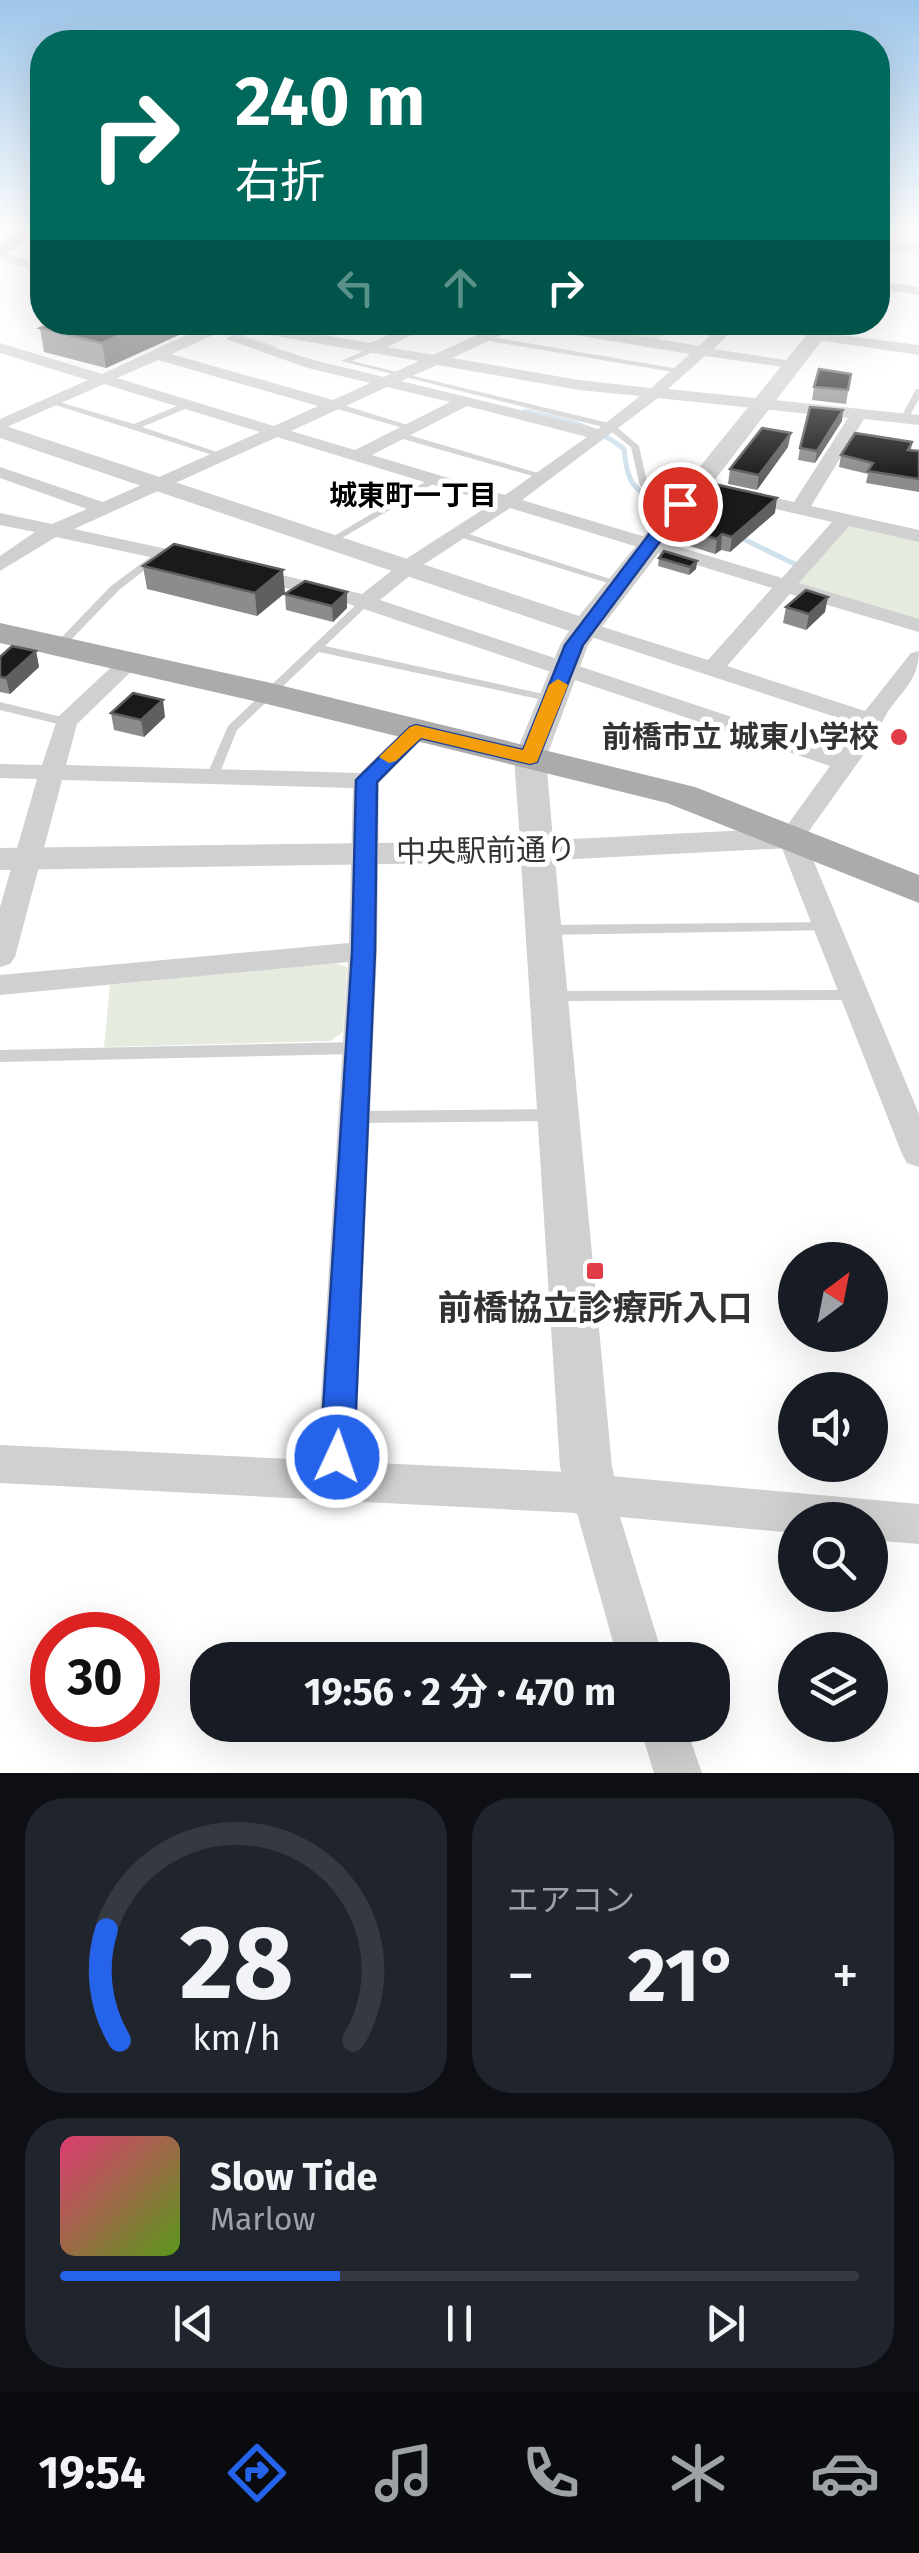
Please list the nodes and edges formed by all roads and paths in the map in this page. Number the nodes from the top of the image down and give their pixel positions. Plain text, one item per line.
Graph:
1 (201, 335) edge
2 (246, 335) edge
3 (285, 335) edge
4 (402, 335) edge
5 (492, 335) edge
6 (599, 335) edge
7 (719, 335) edge
8 (816, 335) edge
9 (855, 335) edge
10 (486, 338) junction
11 (911, 345) edge
12 (0, 348) edge
13 (372, 349) junction
14 (703, 352) junction
15 (24, 356) junction
16 (156, 356) junction
17 (438, 360) junction
18 (0, 364) edge
19 (792, 366) junction
20 (679, 371) junction
21 (103, 379) junction
22 (396, 380) junction
23 (919, 390) edge
24 (652, 392) junction
25 (52, 401) junction
26 (464, 401) junction
27 (762, 403) junction
28 (187, 404) junction
29 (337, 406) junction
30 (859, 414) junction
31 (912, 420) edge
32 (135, 427) junction
33 (0, 428) edge
34 (406, 431) junction
35 (604, 431) junction
36 (280, 432) junction
37 (225, 456) junction
38 (357, 456) junction
39 (0, 472) edge
40 (543, 476) junction
41 (435, 480) junction
42 (160, 486) junction
43 (684, 499) junction
44 (507, 502) junction
45 (105, 509) junction
46 (799, 509) junction
47 (0, 519) edge
48 (845, 519) junction
49 (912, 528) edge
50 (58, 530) junction
51 (456, 533) junction
52 (330, 542) junction
53 (650, 544) junction
54 (160, 552) junction
55 (0, 565) edge
56 (405, 568) junction
57 (796, 574) junction
58 (618, 583) junction
59 (364, 603) junction
60 (919, 626) edge
61 (587, 628) junction
62 (0, 633) edge
63 (59, 646) junction
64 (318, 648) junction
65 (919, 658) edge
66 (130, 662) junction
67 (712, 668) junction
68 (558, 684) junction
69 (271, 694) junction
70 (0, 706) edge
71 (870, 720) junction
72 (66, 722) junction
73 (416, 731) junction
74 (530, 758) junction
75 (842, 762) junction
76 (0, 771) edge
77 (53, 773) junction
78 (213, 775) junction
79 (366, 780) junction
80 (791, 838) junction
81 (538, 850) junction
82 (366, 854) junction
83 (14, 859) edge
84 (919, 890) edge
85 (828, 927) junction
86 (544, 930) junction
87 (364, 952) junction
88 (0, 957) edge
89 (0, 985) edge
90 (857, 994) junction
91 (549, 996) junction
92 (356, 1048) junction
93 (0, 1056) edge
94 (557, 1115) junction
95 (354, 1117) junction
96 (914, 1122) edge
97 (919, 1154) edge
98 (0, 1464) edge
99 (332, 1477) junction
100 (592, 1494) junction
101 (919, 1524) edge
102 (636, 1642) edge
103 (668, 1742) edge
104 (678, 1773) edge

1 - 16 street
2 - 22 street
3 - 13 street
4 - 13 street
5 - 10 street
6 - 14 street
7 - 14 street
8 - 19 street
9 - 11 street
10 - 17 street
10 - 20 lane
12 - 15 street
13 - 17 street
13 - 22 lane
14 - 19 street
14 - 20 street
15 - 18 street
15 - 21 street
16 - 21 street
16 - 29 street
17 - 22 street
17 - 24 street
19 - 27 street
20 - 24 street
21 - 25 street
21 - 28 street
22 - 26 street
22 - 29 street
22 - 35 lane
23 - 31 lane
24 - 27 street
24 - 35 street
25 - 32 lane
25 - 33 street
26 - 34 street
26 - 35 street
27 - 30 street
27 - 43 street
28 - 32 lane
28 - 36 street
29 - 34 lane
29 - 36 street
30 - 31 street
30 - 46 street
32 - 37 lane
33 - 42 street
34 - 38 street
34 - 40 lane
35 - 40 street
35 - 43 lane
36 - 37 street
36 - 38 street
37 - 42 street
38 - 41 street
39 - 45 street
40 - 44 street
41 - 44 street
41 - 52 lane
42 - 45 street
42 - 52 street
43 - 46 street
43 - 53 street
44 - 51 street
44 - 53 street
45 - 50 street
46 - 48 street
47 - 50 street
48 - 49 street
48 - 57 street
50 - 54 street
50 - 55 street
51 - 56 street
51 - 58 lane
52 - 56 street
53 - 57 street
53 - 58 street
54 - 59 street
54 - 63 lane
56 - 59 street
56 - 61 street
57 - 60 street
57 - 67 street
58 - 61 street
59 - 64 lane
59 - 68 street
61 - 67 street
61 - 68 street
62 - 63 main road
63 - 66 main road
64 - 68 lane
64 - 69 lane
65 - 71 street
66 - 69 main road
66 - 72 street
67 - 71 street
68 - 74 street
68 - 75 street
69 - 73 main road
69 - 78 lane
70 - 72 lane
71 - 75 street
72 - 77 street
73 - 74 main road
73 - 79 street
74 - 80 main road
74 - 81 street
75 - 80 street
76 - 77 street
77 - 78 street
77 - 83 street
78 - 79 street
79 - 82 street
80 - 81 street, 中央駅前通り
80 - 84 main road
80 - 85 street
81 - 82 street, 中央駅前通り
81 - 86 street
82 - 83 street, 中央駅前通り
82 - 87 street
83 - 88 street
85 - 86 lane
85 - 90 street
86 - 91 street
87 - 89 street
87 - 92 street
90 - 91 lane
90 - 96 street
91 - 94 street
92 - 93 lane
92 - 95 street
94 - 95 lane
94 - 100 street
95 - 99 street
96 - 97 street
98 - 99 street
99 - 100 street
100 - 101 street
100 - 102 street
103 - 104 street

